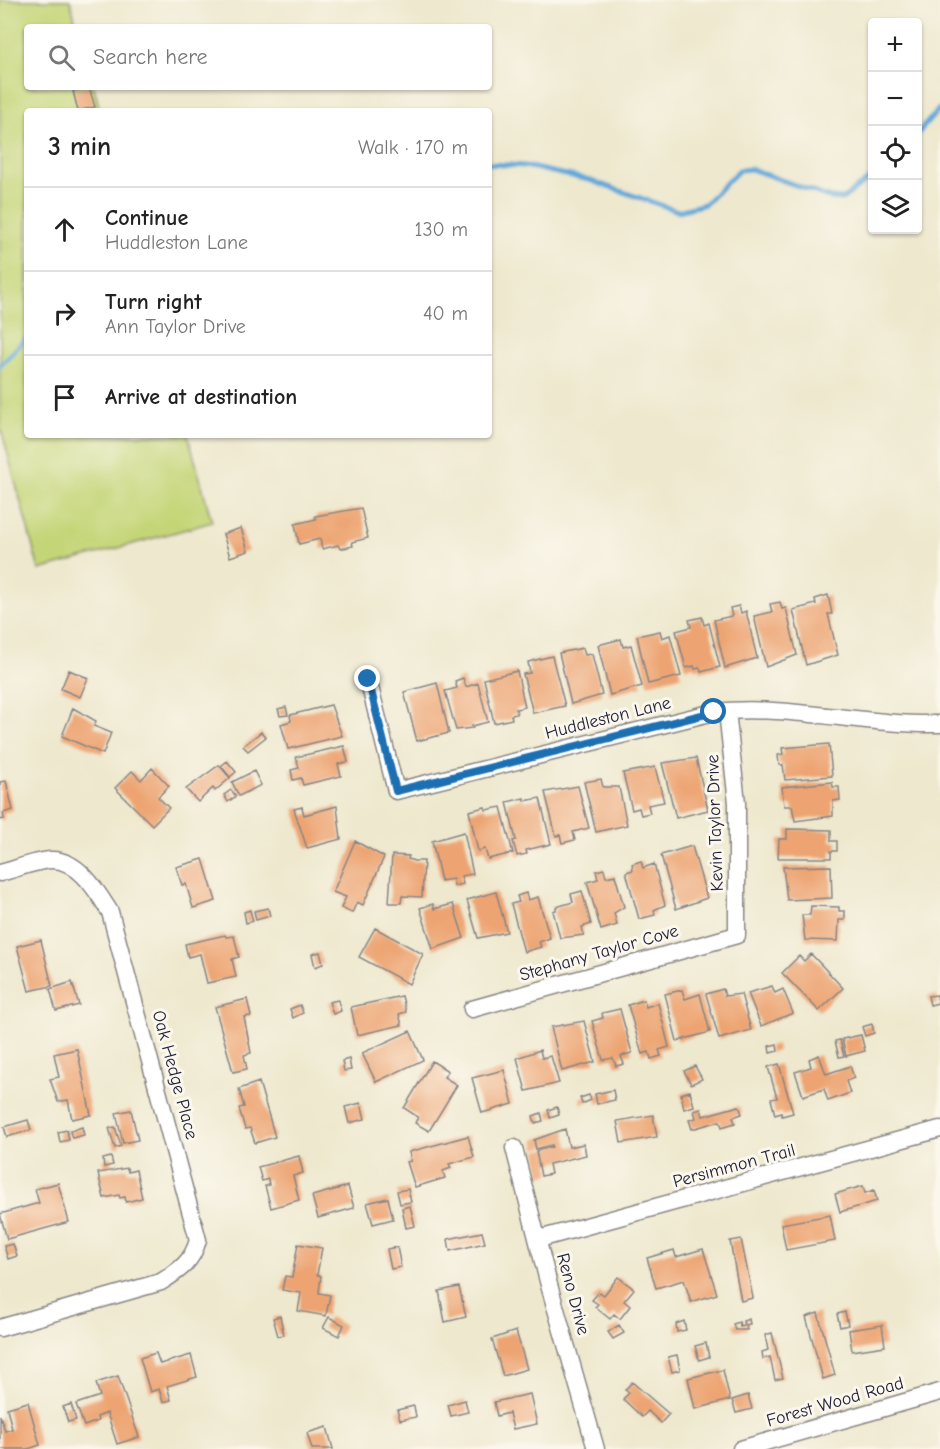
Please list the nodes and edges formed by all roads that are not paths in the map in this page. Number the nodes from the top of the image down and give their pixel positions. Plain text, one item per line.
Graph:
1 (368, 679) dead end
2 (727, 711) junction
3 (940, 724) edge
4 (0, 873) edge
5 (737, 935) joint
6 (472, 1009) dead end
7 (940, 1129) edge
8 (514, 1148) dead end
9 (538, 1239) junction
10 (0, 1328) edge
11 (940, 1392) edge
12 (596, 1449) edge
13 (741, 1449) edge

1 - 2 street, Huddleston Lane
2 - 3 street, Huddleston Lane
2 - 5 street, Kevin Taylor Drive
4 - 10 street, Oak Hedge Place
5 - 6 street, Stephany Taylor Cove
7 - 9 street, Persimmon Trail
8 - 9 street, Reno Drive
9 - 12 street, Reno Drive
11 - 13 street, Forest Wood Road

